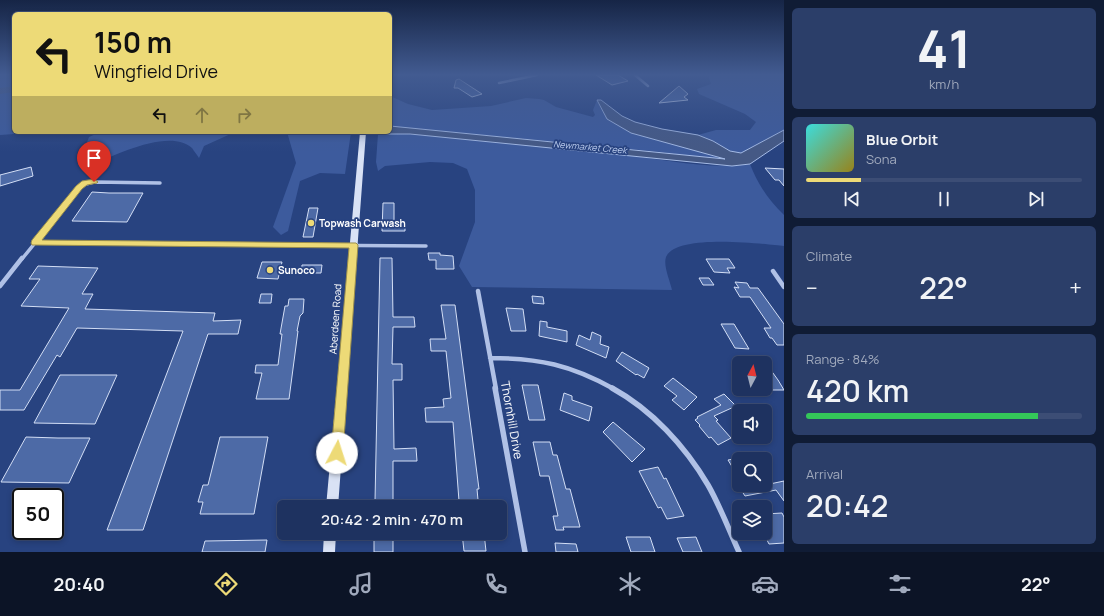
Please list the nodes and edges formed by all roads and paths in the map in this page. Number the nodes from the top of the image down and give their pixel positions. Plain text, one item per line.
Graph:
1 (363, 134) edge
2 (160, 182) dead end
3 (35, 243) junction
4 (353, 245) junction
5 (426, 246) dead end
6 (773, 272) dead end
7 (0, 286) edge
8 (784, 287) edge
9 (478, 291) dead end
10 (490, 358) junction
11 (333, 500) edge
12 (330, 540) edge
13 (329, 552) edge
14 (525, 552) edge
15 (739, 552) edge

1 - 4 main road, Aberdeen Road
2 - 3 street
3 - 4 street
3 - 7 street
4 - 5 street
4 - 11 main road, Aberdeen Road
6 - 8 street
9 - 10 street, Thornhill Drive
10 - 14 street, Thornhill Drive
10 - 15 street
12 - 13 main road

